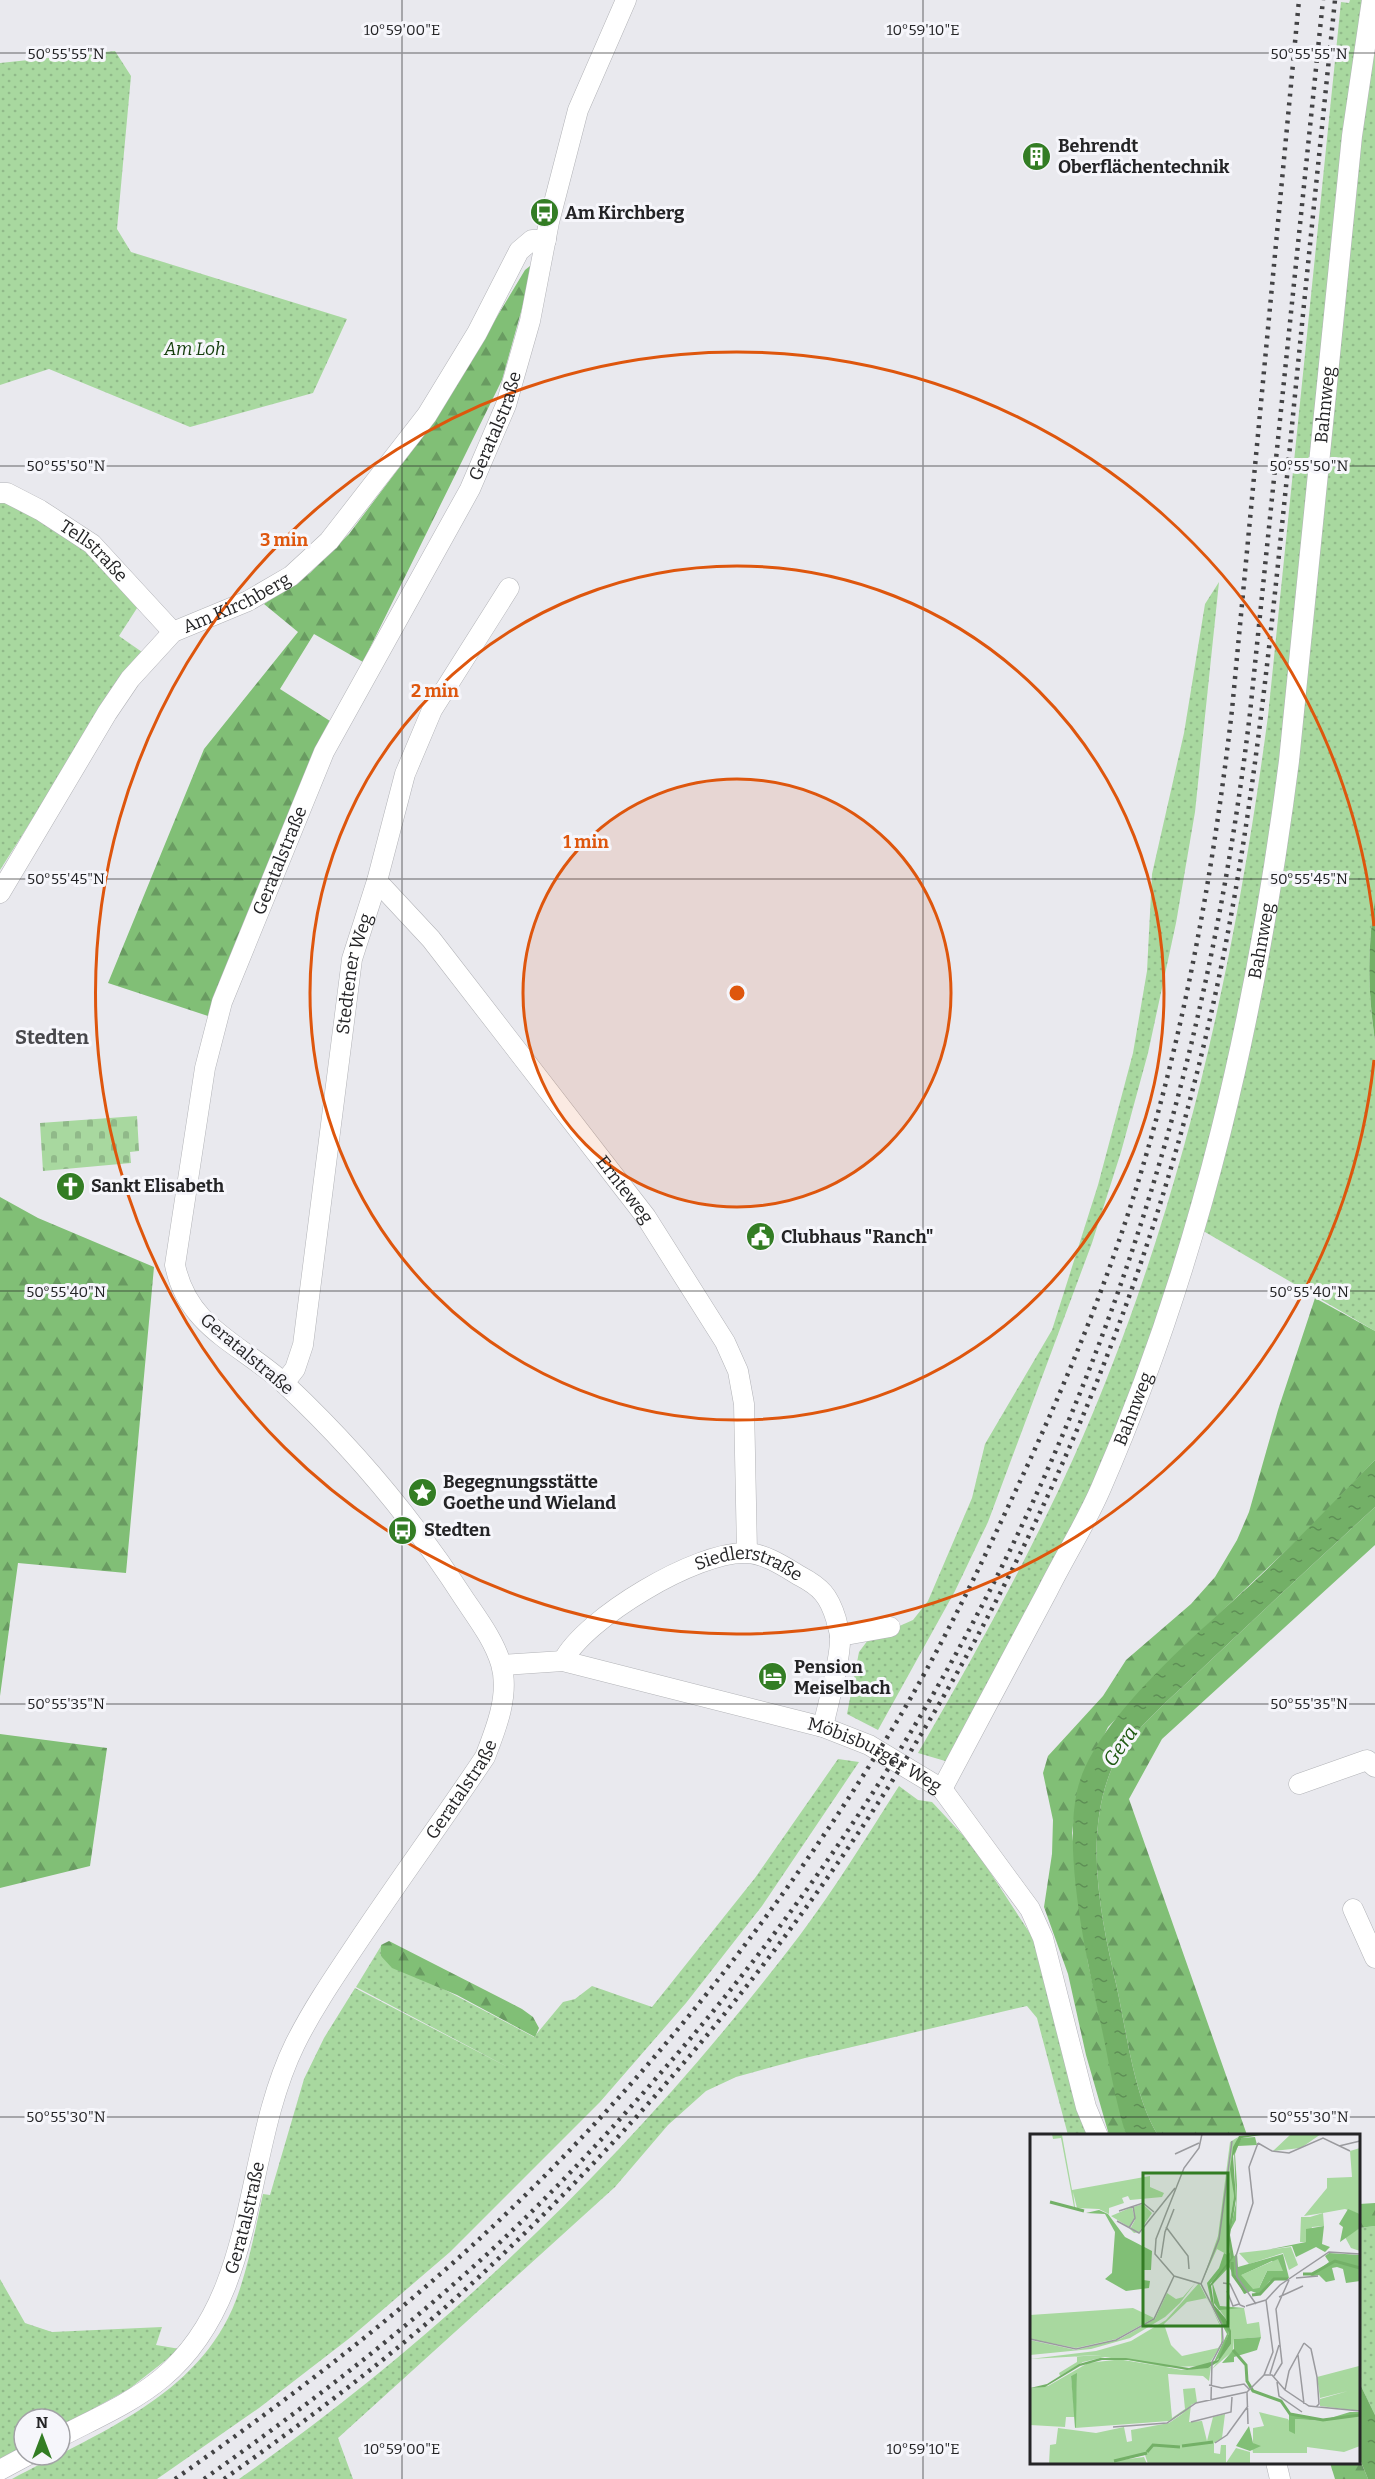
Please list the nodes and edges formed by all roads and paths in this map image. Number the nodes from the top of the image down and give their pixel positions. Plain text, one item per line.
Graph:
1 (626, 0) edge
2 (1372, 0) edge
3 (546, 240) junction
4 (0, 493) edge
5 (509, 588) dead end
6 (173, 632) junction
7 (377, 881) junction
8 (0, 893) edge
9 (284, 1383) junction
10 (747, 1552) junction
11 (890, 1627) dead end
12 (840, 1636) junction
13 (563, 1661) junction
14 (502, 1665) junction
15 (823, 1726) junction
16 (1375, 1767) edge
17 (1299, 1784) dead end
18 (942, 1789) junction
19 (1353, 1909) dead end
20 (1375, 1958) edge
21 (1097, 2134) edge
22 (72, 2431) edge
23 (1276, 2464) edge
24 (1280, 2479) edge

1 - 3 street, Geratalstraße
2 - 18 street, Bahnweg
3 - 6 street, Am Kirchberg
3 - 9 street, Geratalstraße
4 - 6 street, Tellstraße
5 - 7 street, Stedtener Weg
6 - 8 street, Am Kirchberg
7 - 9 street, Stedtener Weg
7 - 10 street, Ernteweg
9 - 14 street, Geratalstraße
10 - 12 street, Siedlerstraße
10 - 13 street, Siedlerstraße
11 - 12 street
12 - 15 street, Siedlerstraße
13 - 14 street, Möbisburger Weg
13 - 15 street, Möbisburger Weg
14 - 22 street, Geratalstraße
15 - 18 street, Möbisburger Weg
16 - 17 street
18 - 21 street, Möbisburger Weg
19 - 20 street
23 - 24 street

